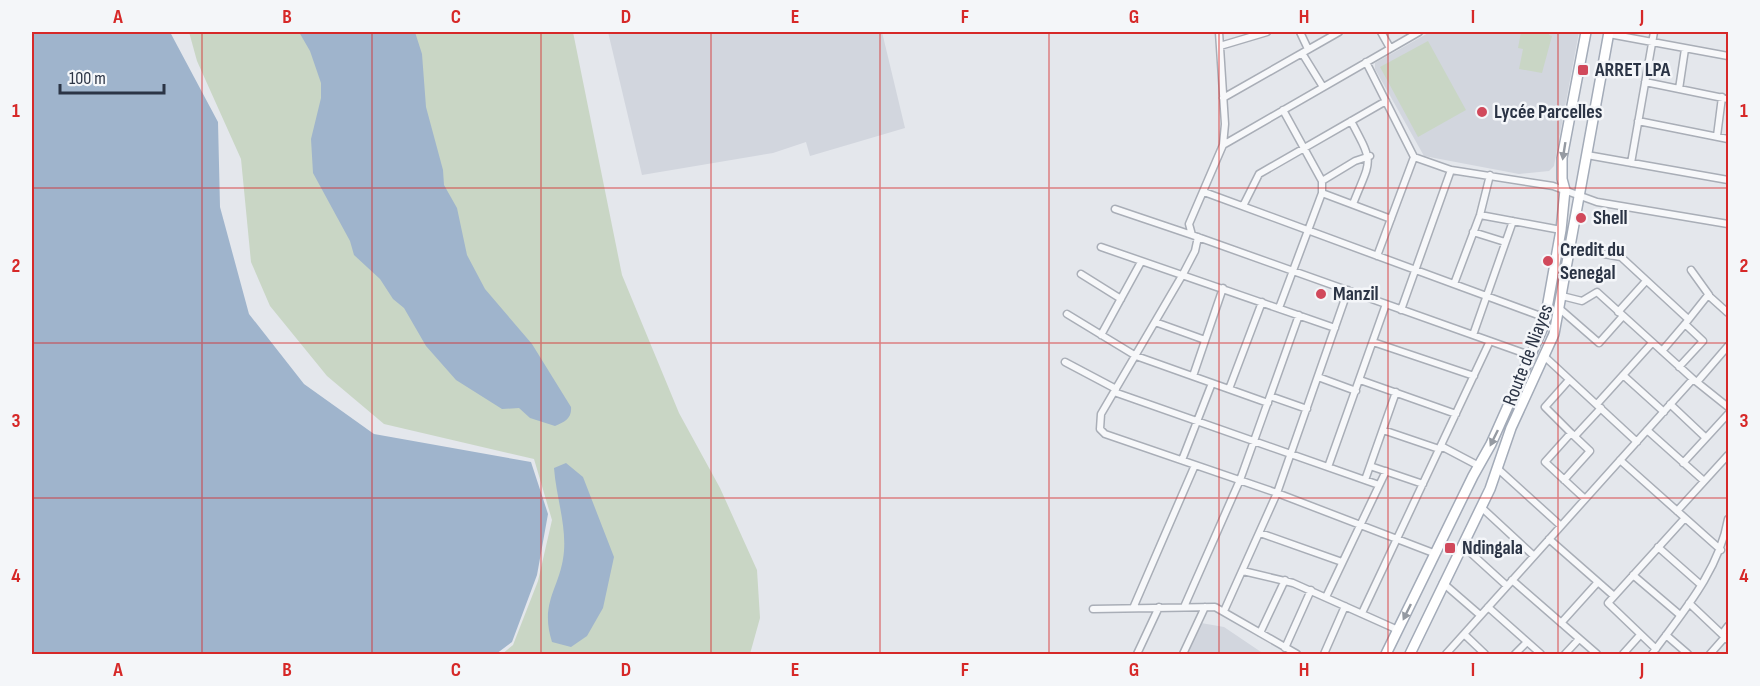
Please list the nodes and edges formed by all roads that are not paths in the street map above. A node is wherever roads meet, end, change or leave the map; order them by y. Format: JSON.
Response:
{"nodes":[{"id":1,"x":1219,"y":32,"type":"edge"},
{"id":2,"x":1267,"y":32,"type":"edge"},
{"id":3,"x":1300,"y":32,"type":"edge"},
{"id":4,"x":1381,"y":32,"type":"edge"},
{"id":5,"x":1419,"y":32,"type":"edge"},
{"id":6,"x":1586,"y":32,"type":"edge"},
{"id":7,"x":1654,"y":32,"type":"edge"},
{"id":8,"x":1334,"y":33,"type":"edge"},
{"id":9,"x":1609,"y":33,"type":"edge"},
{"id":10,"x":1652,"y":42,"type":"junction"},
{"id":11,"x":1220,"y":46,"type":"junction"},
{"id":12,"x":1390,"y":48,"type":"junction"},
{"id":13,"x":1685,"y":49,"type":"junction"},
{"id":14,"x":1305,"y":51,"type":"junction"},
{"id":15,"x":1728,"y":56,"type":"edge"},
{"id":16,"x":1366,"y":62,"type":"junction"},
{"id":17,"x":1645,"y":82,"type":"junction"},
{"id":18,"x":1323,"y":87,"type":"junction"},
{"id":19,"x":1678,"y":88,"type":"junction"},
{"id":20,"x":1223,"y":98,"type":"junction"},
{"id":21,"x":1725,"y":98,"type":"edge"},
{"id":22,"x":1386,"y":100,"type":"junction"},
{"id":23,"x":1283,"y":110,"type":"junction"},
{"id":24,"x":1351,"y":121,"type":"junction"},
{"id":25,"x":1638,"y":121,"type":"junction"},
{"id":26,"x":1717,"y":136,"type":"junction"},
{"id":27,"x":1728,"y":139,"type":"edge"},
{"id":28,"x":1223,"y":145,"type":"junction"},
{"id":29,"x":1304,"y":147,"type":"junction"},
{"id":30,"x":1587,"y":155,"type":"junction"},
{"id":31,"x":1370,"y":156,"type":"junction"},
{"id":32,"x":1414,"y":157,"type":"junction"},
{"id":33,"x":1631,"y":163,"type":"junction"},
{"id":34,"x":1451,"y":170,"type":"junction"},
{"id":35,"x":1490,"y":176,"type":"junction"},
{"id":36,"x":1728,"y":180,"type":"edge"},
{"id":37,"x":1322,"y":181,"type":"junction"},
{"id":38,"x":1565,"y":190,"type":"junction"},
{"id":39,"x":1204,"y":192,"type":"junction"},
{"id":40,"x":1322,"y":193,"type":"junction"},
{"id":41,"x":1580,"y":196,"type":"junction"},
{"id":42,"x":1353,"y":204,"type":"junction"},
{"id":43,"x":1243,"y":206,"type":"junction"},
{"id":44,"x":1115,"y":209,"type":"dead end"},
{"id":45,"x":1480,"y":215,"type":"junction"},
{"id":46,"x":1391,"y":219,"type":"junction"},
{"id":47,"x":1513,"y":221,"type":"junction"},
{"id":48,"x":1728,"y":224,"type":"edge"},
{"id":49,"x":1308,"y":230,"type":"junction"},
{"id":50,"x":1561,"y":230,"type":"junction"},
{"id":51,"x":1473,"y":232,"type":"junction"},
{"id":52,"x":1195,"y":236,"type":"junction"},
{"id":53,"x":1505,"y":242,"type":"junction"},
{"id":54,"x":1101,"y":247,"type":"dead end"},
{"id":55,"x":1570,"y":248,"type":"junction"},
{"id":56,"x":1377,"y":256,"type":"junction"},
{"id":57,"x":1141,"y":262,"type":"junction"},
{"id":58,"x":1416,"y":270,"type":"junction"},
{"id":59,"x":1691,"y":270,"type":"dead end"},
{"id":60,"x":1293,"y":271,"type":"junction"},
{"id":61,"x":1081,"y":274,"type":"dead end"},
{"id":62,"x":1183,"y":274,"type":"junction"},
{"id":63,"x":1646,"y":281,"type":"junction"},
{"id":64,"x":1454,"y":284,"type":"junction"},
{"id":65,"x":1223,"y":288,"type":"junction"},
{"id":66,"x":1348,"y":291,"type":"junction"},
{"id":67,"x":1709,"y":295,"type":"junction"},
{"id":68,"x":1487,"y":296,"type":"junction"},
{"id":69,"x":1562,"y":296,"type":"junction"},
{"id":70,"x":1120,"y":299,"type":"junction"},
{"id":71,"x":1262,"y":302,"type":"junction"},
{"id":72,"x":1386,"y":304,"type":"junction"},
{"id":73,"x":1279,"y":308,"type":"junction"},
{"id":74,"x":1560,"y":309,"type":"junction"},
{"id":75,"x":1401,"y":310,"type":"junction"},
{"id":76,"x":1728,"y":313,"type":"edge"},
{"id":77,"x":1067,"y":314,"type":"dead end"},
{"id":78,"x":1621,"y":314,"type":"junction"},
{"id":79,"x":1299,"y":315,"type":"junction"},
{"id":80,"x":1546,"y":318,"type":"junction"},
{"id":81,"x":1686,"y":321,"type":"junction"},
{"id":82,"x":1155,"y":322,"type":"junction"},
{"id":83,"x":1335,"y":328,"type":"junction"},
{"id":84,"x":1101,"y":335,"type":"junction"},
{"id":85,"x":1473,"y":335,"type":"junction"},
{"id":86,"x":1205,"y":340,"type":"junction"},
{"id":87,"x":1490,"y":341,"type":"junction"},
{"id":88,"x":1373,"y":342,"type":"junction"},
{"id":89,"x":1652,"y":343,"type":"junction"},
{"id":90,"x":1728,"y":346,"type":"edge"},
{"id":91,"x":1662,"y":351,"type":"junction"},
{"id":92,"x":1726,"y":355,"type":"edge"},
{"id":93,"x":1136,"y":356,"type":"junction"},
{"id":94,"x":1532,"y":356,"type":"junction"},
{"id":95,"x":1544,"y":356,"type":"junction"},
{"id":96,"x":1065,"y":362,"type":"dead end"},
{"id":97,"x":1679,"y":367,"type":"junction"},
{"id":98,"x":1623,"y":375,"type":"junction"},
{"id":99,"x":1193,"y":376,"type":"junction"},
{"id":100,"x":1474,"y":376,"type":"junction"},
{"id":101,"x":1318,"y":377,"type":"junction"},
{"id":102,"x":1360,"y":380,"type":"junction"},
{"id":103,"x":1569,"y":380,"type":"junction"},
{"id":104,"x":1695,"y":381,"type":"junction"},
{"id":105,"x":1212,"y":383,"type":"junction"},
{"id":106,"x":1230,"y":389,"type":"junction"},
{"id":107,"x":1115,"y":390,"type":"junction"},
{"id":108,"x":1356,"y":391,"type":"junction"},
{"id":109,"x":1396,"y":392,"type":"junction"},
{"id":110,"x":1269,"y":400,"type":"junction"},
{"id":111,"x":1670,"y":404,"type":"junction"},
{"id":112,"x":1599,"y":406,"type":"junction"},
{"id":113,"x":1728,"y":407,"type":"edge"},
{"id":114,"x":1307,"y":409,"type":"junction"},
{"id":115,"x":1664,"y":412,"type":"junction"},
{"id":116,"x":1456,"y":414,"type":"junction"},
{"id":117,"x":1728,"y":414,"type":"edge"},
{"id":118,"x":1197,"y":421,"type":"junction"},
{"id":119,"x":1383,"y":430,"type":"junction"},
{"id":120,"x":1647,"y":430,"type":"junction"},
{"id":121,"x":1573,"y":435,"type":"junction"},
{"id":122,"x":1706,"y":438,"type":"junction"},
{"id":123,"x":1254,"y":441,"type":"junction"},
{"id":124,"x":1637,"y":441,"type":"junction"},
{"id":125,"x":1440,"y":448,"type":"junction"},
{"id":126,"x":1291,"y":454,"type":"junction"},
{"id":127,"x":1728,"y":455,"type":"edge"},
{"id":128,"x":1182,"y":460,"type":"junction"},
{"id":129,"x":1620,"y":460,"type":"junction"},
{"id":130,"x":1683,"y":463,"type":"junction"},
{"id":131,"x":1195,"y":465,"type":"junction"},
{"id":132,"x":1370,"y":466,"type":"junction"},
{"id":133,"x":1479,"y":466,"type":"junction"},
{"id":134,"x":1329,"y":467,"type":"junction"},
{"id":135,"x":1496,"y":468,"type":"junction"},
{"id":136,"x":1386,"y":471,"type":"junction"},
{"id":137,"x":1240,"y":480,"type":"junction"},
{"id":138,"x":1365,"y":480,"type":"junction"},
{"id":139,"x":1564,"y":480,"type":"junction"},
{"id":140,"x":1704,"y":481,"type":"junction"},
{"id":141,"x":1423,"y":484,"type":"junction"},
{"id":142,"x":1379,"y":485,"type":"junction"},
{"id":143,"x":1277,"y":493,"type":"junction"},
{"id":144,"x":1585,"y":499,"type":"junction"},
{"id":145,"x":1481,"y":507,"type":"junction"},
{"id":146,"x":1677,"y":511,"type":"junction"},
{"id":147,"x":1685,"y":518,"type":"junction"},
{"id":148,"x":1728,"y":519,"type":"edge"},
{"id":149,"x":1359,"y":526,"type":"junction"},
{"id":150,"x":1561,"y":526,"type":"junction"},
{"id":151,"x":1728,"y":528,"type":"edge"},
{"id":152,"x":1260,"y":533,"type":"junction"},
{"id":153,"x":1396,"y":539,"type":"junction"},
{"id":154,"x":1549,"y":539,"type":"junction"},
{"id":155,"x":1462,"y":545,"type":"junction"},
{"id":156,"x":1658,"y":547,"type":"junction"},
{"id":157,"x":1721,"y":550,"type":"junction"},
{"id":158,"x":1436,"y":554,"type":"junction"},
{"id":159,"x":1534,"y":556,"type":"junction"},
{"id":160,"x":1342,"y":562,"type":"junction"},
{"id":161,"x":1243,"y":571,"type":"junction"},
{"id":162,"x":1633,"y":575,"type":"junction"},
{"id":163,"x":1285,"y":580,"type":"junction"},
{"id":164,"x":1512,"y":580,"type":"junction"},
{"id":165,"x":1598,"y":582,"type":"junction"},
{"id":166,"x":1443,"y":583,"type":"junction"},
{"id":167,"x":1701,"y":585,"type":"junction"},
{"id":168,"x":1507,"y":586,"type":"junction"},
{"id":169,"x":1311,"y":590,"type":"junction"},
{"id":170,"x":1614,"y":596,"type":"junction"},
{"id":171,"x":1326,"y":597,"type":"junction"},
{"id":172,"x":1689,"y":603,"type":"junction"},
{"id":173,"x":1134,"y":606,"type":"junction"},
{"id":174,"x":1345,"y":606,"type":"junction"},
{"id":175,"x":1159,"y":607,"type":"junction"},
{"id":176,"x":1184,"y":607,"type":"junction"},
{"id":177,"x":1205,"y":607,"type":"junction"},
{"id":178,"x":1488,"y":607,"type":"junction"},
{"id":179,"x":1093,"y":609,"type":"dead end"},
{"id":180,"x":1224,"y":611,"type":"junction"},
{"id":181,"x":1362,"y":613,"type":"junction"},
{"id":182,"x":1480,"y":615,"type":"junction"},
{"id":183,"x":1680,"y":615,"type":"junction"},
{"id":184,"x":1561,"y":623,"type":"junction"},
{"id":185,"x":1728,"y":626,"type":"edge"},
{"id":186,"x":1398,"y":630,"type":"junction"},
{"id":187,"x":1260,"y":633,"type":"junction"},
{"id":188,"x":1464,"y":634,"type":"junction"},
{"id":189,"x":1640,"y":635,"type":"junction"},
{"id":190,"x":1666,"y":635,"type":"junction"},
{"id":191,"x":1725,"y":637,"type":"edge"},
{"id":192,"x":1579,"y":639,"type":"junction"},
{"id":193,"x":1527,"y":642,"type":"junction"},
{"id":194,"x":1285,"y":648,"type":"junction"},
{"id":195,"x":1654,"y":652,"type":"edge"},
{"id":196,"x":1137,"y":654,"type":"edge"},
{"id":197,"x":1183,"y":654,"type":"edge"},
{"id":198,"x":1297,"y":654,"type":"edge"},
{"id":199,"x":1324,"y":654,"type":"edge"},
{"id":200,"x":1386,"y":654,"type":"edge"},
{"id":201,"x":1410,"y":654,"type":"edge"},
{"id":202,"x":1446,"y":654,"type":"edge"},
{"id":203,"x":1485,"y":654,"type":"edge"},
{"id":204,"x":1515,"y":654,"type":"edge"},
{"id":205,"x":1541,"y":654,"type":"edge"},
{"id":206,"x":1564,"y":654,"type":"edge"},
{"id":207,"x":1598,"y":654,"type":"edge"},
{"id":208,"x":1623,"y":654,"type":"edge"},
{"id":209,"x":1688,"y":654,"type":"edge"},
{"id":210,"x":1710,"y":654,"type":"edge"}],
"edges":[{"from":1,"to":11,"type":"street"},
{"from":2,"to":11,"type":"street"},
{"from":3,"to":14,"type":"street"},
{"from":4,"to":12,"type":"street"},
{"from":5,"to":12,"type":"street"},
{"from":6,"to":38,"type":"main road","name":"Route de Niayes","one_way":true},
{"from":7,"to":10,"type":"street"},
{"from":8,"to":14,"type":"street"},
{"from":9,"to":10,"type":"street"},
{"from":9,"to":30,"type":"main road","name":"Route de Niayes"},
{"from":10,"to":13,"type":"street"},
{"from":10,"to":17,"type":"street"},
{"from":11,"to":20,"type":"street"},
{"from":12,"to":16,"type":"street"},
{"from":13,"to":15,"type":"street"},
{"from":13,"to":19,"type":"street"},
{"from":14,"to":18,"type":"street"},
{"from":14,"to":20,"type":"street"},
{"from":16,"to":18,"type":"street"},
{"from":16,"to":22,"type":"street"},
{"from":17,"to":19,"type":"street"},
{"from":17,"to":25,"type":"street"},
{"from":18,"to":23,"type":"street"},
{"from":19,"to":21,"type":"street"},
{"from":20,"to":28,"type":"street"},
{"from":21,"to":26,"type":"street"},
{"from":22,"to":24,"type":"street"},
{"from":22,"to":32,"type":"street"},
{"from":23,"to":28,"type":"street"},
{"from":23,"to":29,"type":"street"},
{"from":24,"to":29,"type":"street"},
{"from":24,"to":31,"type":"street"},
{"from":25,"to":26,"type":"street"},
{"from":25,"to":33,"type":"street"},
{"from":26,"to":27,"type":"street"},
{"from":28,"to":39,"type":"street"},
{"from":29,"to":37,"type":"street"},
{"from":29,"to":43,"type":"street"},
{"from":30,"to":33,"type":"street"},
{"from":30,"to":41,"type":"main road","name":"Route de Niayes"},
{"from":31,"to":37,"type":"street"},
{"from":31,"to":42,"type":"street"},
{"from":32,"to":34,"type":"street"},
{"from":32,"to":46,"type":"street"},
{"from":33,"to":36,"type":"street"},
{"from":34,"to":35,"type":"street"},
{"from":34,"to":58,"type":"street"},
{"from":35,"to":38,"type":"street"},
{"from":35,"to":45,"type":"street"},
{"from":37,"to":40,"type":"street"},
{"from":38,"to":41,"type":"street"},
{"from":38,"to":50,"type":"main road","name":"Route de Niayes"},
{"from":39,"to":43,"type":"street"},
{"from":39,"to":52,"type":"street"},
{"from":40,"to":42,"type":"street"},
{"from":40,"to":49,"type":"street"},
{"from":41,"to":48,"type":"street"},
{"from":41,"to":55,"type":"main road","name":"Route de Niayes"},
{"from":42,"to":46,"type":"street"},
{"from":43,"to":49,"type":"street"},
{"from":44,"to":52,"type":"street"},
{"from":45,"to":47,"type":"street"},
{"from":45,"to":51,"type":"street"},
{"from":46,"to":56,"type":"street"},
{"from":47,"to":50,"type":"street"},
{"from":47,"to":53,"type":"street"},
{"from":49,"to":56,"type":"street"},
{"from":49,"to":60,"type":"street"},
{"from":50,"to":80,"type":"main road","name":"Route de Niayes"},
{"from":51,"to":53,"type":"street"},
{"from":51,"to":64,"type":"street"},
{"from":52,"to":60,"type":"street"},
{"from":52,"to":62,"type":"street"},
{"from":53,"to":68,"type":"street"},
{"from":54,"to":57,"type":"street"},
{"from":55,"to":63,"type":"street"},
{"from":55,"to":69,"type":"main road","name":"Route de Niayes"},
{"from":56,"to":58,"type":"street"},
{"from":57,"to":62,"type":"street"},
{"from":57,"to":70,"type":"street"},
{"from":58,"to":64,"type":"street"},
{"from":58,"to":75,"type":"street"},
{"from":59,"to":67,"type":"street"},
{"from":60,"to":66,"type":"street"},
{"from":60,"to":73,"type":"street"},
{"from":61,"to":70,"type":"street"},
{"from":62,"to":65,"type":"street"},
{"from":62,"to":82,"type":"street"},
{"from":63,"to":78,"type":"street"},
{"from":63,"to":81,"type":"street"},
{"from":64,"to":68,"type":"street"},
{"from":65,"to":71,"type":"street"},
{"from":65,"to":86,"type":"street"},
{"from":66,"to":72,"type":"street"},
{"from":66,"to":83,"type":"street"},
{"from":67,"to":76,"type":"street"},
{"from":67,"to":81,"type":"street"},
{"from":68,"to":80,"type":"street"},
{"from":68,"to":85,"type":"street"},
{"from":69,"to":74,"type":"main road","name":"Route de Niayes"},
{"from":69,"to":78,"type":"street"},
{"from":70,"to":84,"type":"street"},
{"from":71,"to":73,"type":"street"},
{"from":71,"to":106,"type":"street"},
{"from":72,"to":75,"type":"street"},
{"from":72,"to":88,"type":"street"},
{"from":73,"to":79,"type":"street"},
{"from":74,"to":78,"type":"street"},
{"from":74,"to":95,"type":"main road","name":"Route de Niayes"},
{"from":75,"to":85,"type":"street"},
{"from":77,"to":84,"type":"street"},
{"from":78,"to":89,"type":"street"},
{"from":79,"to":83,"type":"street"},
{"from":79,"to":110,"type":"street"},
{"from":80,"to":94,"type":"main road","name":"Route de Niayes"},
{"from":81,"to":91,"type":"street"},
{"from":81,"to":97,"type":"street"},
{"from":82,"to":86,"type":"street"},
{"from":82,"to":93,"type":"street"},
{"from":83,"to":101,"type":"street"},
{"from":84,"to":93,"type":"street"},
{"from":85,"to":87,"type":"street"},
{"from":86,"to":99,"type":"street"},
{"from":87,"to":94,"type":"street"},
{"from":87,"to":100,"type":"street"},
{"from":88,"to":100,"type":"street"},
{"from":88,"to":102,"type":"street"},
{"from":89,"to":91,"type":"street"},
{"from":89,"to":98,"type":"street"},
{"from":90,"to":92,"type":"street"},
{"from":91,"to":97,"type":"street"},
{"from":92,"to":104,"type":"street"},
{"from":93,"to":99,"type":"street"},
{"from":93,"to":107,"type":"street"},
{"from":94,"to":133,"type":"main road","name":"Route de Niayes","one_way":true},
{"from":95,"to":103,"type":"street"},
{"from":95,"to":135,"type":"main road","name":"Route de Niayes"},
{"from":96,"to":107,"type":"street"},
{"from":97,"to":104,"type":"street"},
{"from":98,"to":112,"type":"street"},
{"from":98,"to":115,"type":"street"},
{"from":99,"to":105,"type":"street"},
{"from":100,"to":116,"type":"street"},
{"from":101,"to":108,"type":"street"},
{"from":101,"to":114,"type":"street"},
{"from":102,"to":108,"type":"street"},
{"from":102,"to":109,"type":"street"},
{"from":103,"to":112,"type":"street"},
{"from":103,"to":121,"type":"street"},
{"from":104,"to":111,"type":"street"},
{"from":104,"to":113,"type":"street"},
{"from":105,"to":106,"type":"street"},
{"from":105,"to":118,"type":"street"},
{"from":106,"to":110,"type":"street"},
{"from":107,"to":118,"type":"street"},
{"from":107,"to":128,"type":"street"},
{"from":108,"to":134,"type":"street"},
{"from":109,"to":116,"type":"street"},
{"from":109,"to":119,"type":"street"},
{"from":110,"to":114,"type":"street"},
{"from":110,"to":123,"type":"street"},
{"from":111,"to":115,"type":"street"},
{"from":111,"to":122,"type":"street"},
{"from":112,"to":121,"type":"street"},
{"from":112,"to":124,"type":"street"},
{"from":114,"to":126,"type":"street"},
{"from":115,"to":120,"type":"street"},
{"from":116,"to":125,"type":"street"},
{"from":117,"to":122,"type":"street"},
{"from":118,"to":123,"type":"street"},
{"from":118,"to":128,"type":"street"},
{"from":119,"to":125,"type":"street"},
{"from":119,"to":132,"type":"street"},
{"from":120,"to":124,"type":"street"},
{"from":120,"to":130,"type":"street"},
{"from":121,"to":139,"type":"street"},
{"from":121,"to":139,"type":"street"},
{"from":122,"to":130,"type":"street"},
{"from":123,"to":126,"type":"street"},
{"from":123,"to":137,"type":"street"},
{"from":124,"to":129,"type":"street"},
{"from":125,"to":133,"type":"street"},
{"from":125,"to":141,"type":"street"},
{"from":126,"to":134,"type":"street"},
{"from":126,"to":143,"type":"street"},
{"from":127,"to":140,"type":"street"},
{"from":128,"to":131,"type":"street"},
{"from":129,"to":144,"type":"street"},
{"from":129,"to":146,"type":"street"},
{"from":130,"to":140,"type":"street"},
{"from":131,"to":137,"type":"street"},
{"from":131,"to":173,"type":"street"},
{"from":132,"to":136,"type":"street"},
{"from":132,"to":138,"type":"street"},
{"from":133,"to":158,"type":"main road","name":"Route de Niayes"},
{"from":134,"to":138,"type":"street"},
{"from":135,"to":145,"type":"main road","name":"Route de Niayes"},
{"from":135,"to":150,"type":"street"},
{"from":136,"to":141,"type":"street"},
{"from":136,"to":142,"type":"street"},
{"from":137,"to":143,"type":"street"},
{"from":137,"to":176,"type":"street"},
{"from":138,"to":142,"type":"street"},
{"from":139,"to":144,"type":"street"},
{"from":140,"to":146,"type":"street"},
{"from":141,"to":153,"type":"street"},
{"from":142,"to":149,"type":"street"},
{"from":143,"to":149,"type":"street"},
{"from":143,"to":152,"type":"street"},
{"from":144,"to":150,"type":"street"},
{"from":145,"to":155,"type":"main road","name":"Route de Niayes"},
{"from":145,"to":159,"type":"street"},
{"from":146,"to":147,"type":"street"},
{"from":147,"to":156,"type":"street"},
{"from":147,"to":157,"type":"street"},
{"from":148,"to":151,"type":"street"},
{"from":149,"to":153,"type":"street"},
{"from":149,"to":160,"type":"street"},
{"from":150,"to":154,"type":"street"},
{"from":151,"to":157,"type":"street"},
{"from":152,"to":160,"type":"street"},
{"from":152,"to":161,"type":"street"},
{"from":153,"to":158,"type":"street"},
{"from":153,"to":181,"type":"street"},
{"from":154,"to":159,"type":"street"},
{"from":154,"to":165,"type":"street"},
{"from":155,"to":166,"type":"main road","name":"Route de Niayes"},
{"from":155,"to":168,"type":"street"},
{"from":156,"to":162,"type":"street"},
{"from":156,"to":167,"type":"street"},
{"from":157,"to":167,"type":"street"},
{"from":158,"to":186,"type":"main road","name":"Route de Niayes","one_way":true},
{"from":159,"to":164,"type":"street"},
{"from":160,"to":171,"type":"street"},
{"from":161,"to":163,"type":"street"},
{"from":161,"to":180,"type":"street"},
{"from":162,"to":170,"type":"street"},
{"from":162,"to":183,"type":"street"},
{"from":163,"to":169,"type":"street"},
{"from":163,"to":187,"type":"street"},
{"from":164,"to":168,"type":"street"},
{"from":164,"to":184,"type":"street"},
{"from":165,"to":170,"type":"street"},
{"from":165,"to":184,"type":"street"},
{"from":166,"to":182,"type":"street"},
{"from":166,"to":201,"type":"main road","name":"Route de Niayes"},
{"from":167,"to":172,"type":"street"},
{"from":168,"to":178,"type":"street"},
{"from":169,"to":171,"type":"street"},
{"from":169,"to":194,"type":"street"},
{"from":170,"to":189,"type":"street"},
{"from":171,"to":174,"type":"street"},
{"from":172,"to":183,"type":"street"},
{"from":172,"to":191,"type":"street"},
{"from":173,"to":175,"type":"street"},
{"from":173,"to":179,"type":"street"},
{"from":174,"to":181,"type":"street"},
{"from":174,"to":199,"type":"street"},
{"from":175,"to":176,"type":"street"},
{"from":175,"to":196,"type":"street"},
{"from":176,"to":177,"type":"street"},
{"from":177,"to":180,"type":"street"},
{"from":177,"to":197,"type":"street"},
{"from":178,"to":182,"type":"street"},
{"from":178,"to":193,"type":"street"},
{"from":180,"to":187,"type":"street"},
{"from":181,"to":186,"type":"street"},
{"from":182,"to":188,"type":"street"},
{"from":183,"to":190,"type":"street"},
{"from":184,"to":192,"type":"street"},
{"from":185,"to":191,"type":"street"},
{"from":186,"to":200,"type":"main road","name":"Route de Niayes"},
{"from":187,"to":194,"type":"street"},
{"from":188,"to":202,"type":"street"},
{"from":188,"to":203,"type":"street"},
{"from":189,"to":195,"type":"street"},
{"from":189,"to":208,"type":"street"},
{"from":190,"to":195,"type":"street"},
{"from":190,"to":209,"type":"street"},
{"from":191,"to":210,"type":"street"},
{"from":192,"to":206,"type":"street"},
{"from":192,"to":207,"type":"street"},
{"from":193,"to":204,"type":"street"},
{"from":193,"to":205,"type":"street"},
{"from":194,"to":198,"type":"street"}]}
